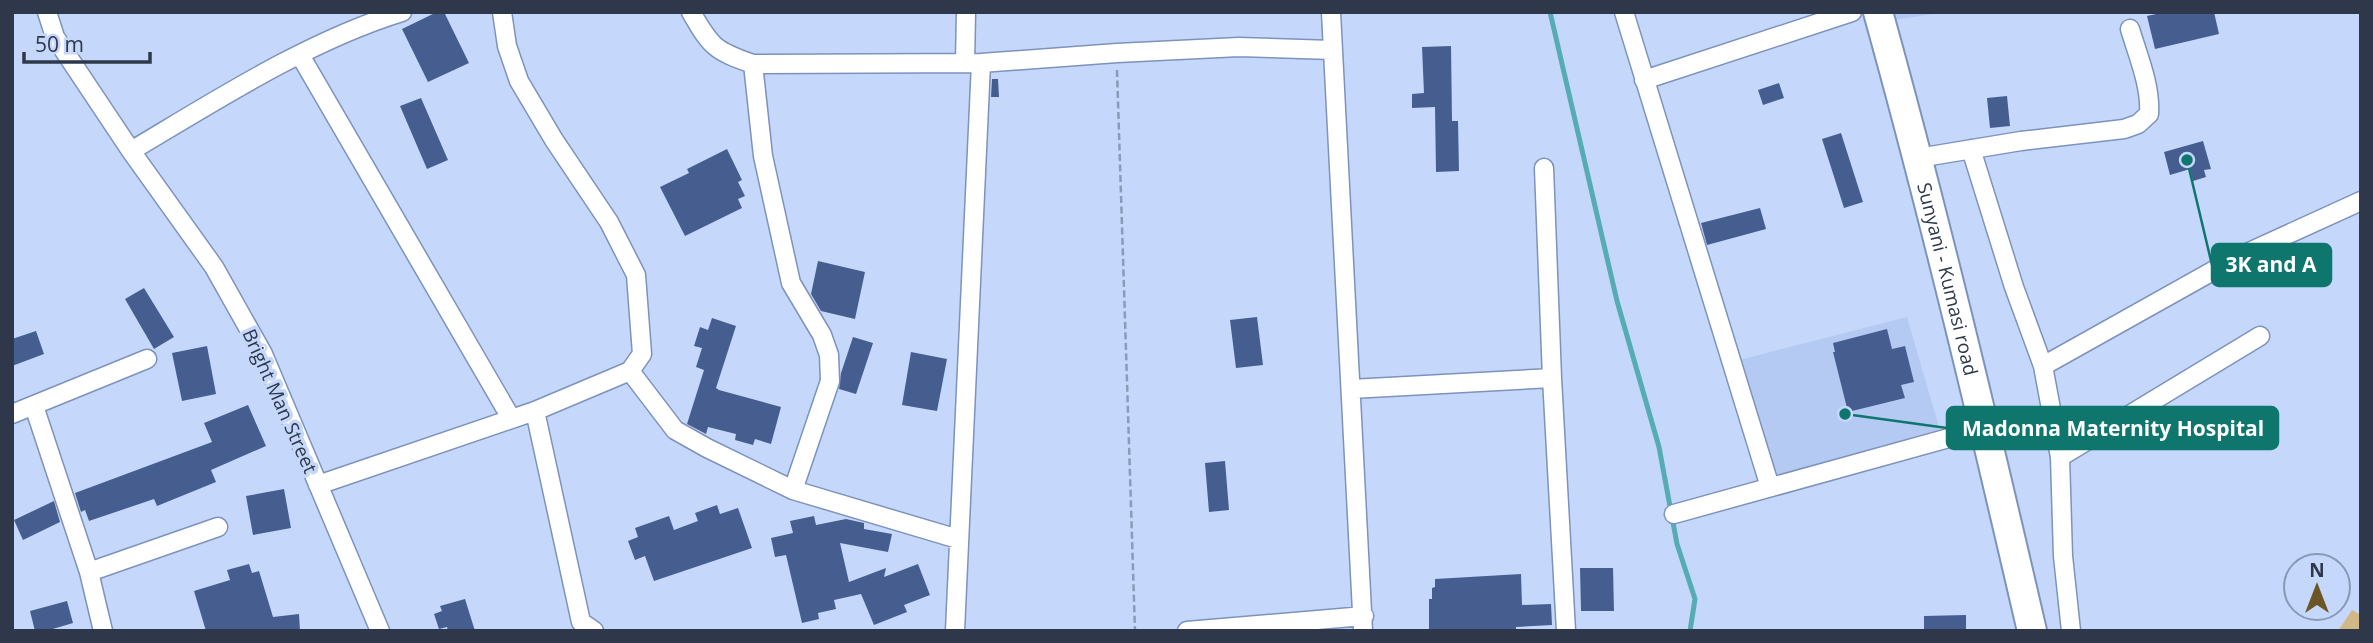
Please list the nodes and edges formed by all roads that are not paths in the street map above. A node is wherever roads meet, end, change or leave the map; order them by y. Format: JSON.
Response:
{"nodes":[{"id":1,"x":47,"y":12,"type":"edge"},
{"id":2,"x":402,"y":12,"type":"edge"},
{"id":3,"x":502,"y":12,"type":"edge"},
{"id":4,"x":691,"y":12,"type":"edge"},
{"id":5,"x":965,"y":12,"type":"edge"},
{"id":6,"x":1331,"y":12,"type":"edge"},
{"id":7,"x":1624,"y":12,"type":"edge"},
{"id":8,"x":1852,"y":12,"type":"edge"},
{"id":9,"x":1878,"y":12,"type":"edge"},
{"id":10,"x":2130,"y":29,"type":"dead end"},
{"id":11,"x":1332,"y":50,"type":"junction"},
{"id":12,"x":300,"y":55,"type":"junction"},
{"id":13,"x":973,"y":63,"type":"junction"},
{"id":14,"x":753,"y":64,"type":"junction"},
{"id":15,"x":1644,"y":80,"type":"junction"},
{"id":16,"x":1970,"y":149,"type":"junction"},
{"id":17,"x":131,"y":150,"type":"junction"},
{"id":18,"x":1918,"y":158,"type":"junction"},
{"id":19,"x":1545,"y":168,"type":"dead end"},
{"id":20,"x":2361,"y":201,"type":"edge"},
{"id":21,"x":2260,"y":336,"type":"dead end"},
{"id":22,"x":147,"y":359,"type":"dead end"},
{"id":23,"x":2043,"y":366,"type":"junction"},
{"id":24,"x":630,"y":371,"type":"junction"},
{"id":25,"x":1552,"y":378,"type":"junction"},
{"id":26,"x":1351,"y":389,"type":"junction"},
{"id":27,"x":34,"y":406,"type":"junction"},
{"id":28,"x":535,"y":411,"type":"junction"},
{"id":29,"x":12,"y":414,"type":"edge"},
{"id":30,"x":511,"y":418,"type":"junction"},
{"id":31,"x":1985,"y":428,"type":"junction"},
{"id":32,"x":2060,"y":457,"type":"junction"},
{"id":33,"x":318,"y":485,"type":"junction"},
{"id":34,"x":1770,"y":487,"type":"junction"},
{"id":35,"x":793,"y":490,"type":"junction"},
{"id":36,"x":1674,"y":514,"type":"dead end"},
{"id":37,"x":218,"y":527,"type":"dead end"},
{"id":38,"x":958,"y":539,"type":"junction"},
{"id":39,"x":89,"y":572,"type":"junction"},
{"id":40,"x":1363,"y":624,"type":"edge"},
{"id":41,"x":582,"y":628,"type":"edge"},
{"id":42,"x":103,"y":631,"type":"edge"},
{"id":43,"x":380,"y":631,"type":"edge"},
{"id":44,"x":955,"y":631,"type":"edge"},
{"id":45,"x":1187,"y":631,"type":"edge"},
{"id":46,"x":1566,"y":631,"type":"edge"},
{"id":47,"x":2032,"y":631,"type":"edge"},
{"id":48,"x":2071,"y":631,"type":"edge"}],
"edges":[{"from":1,"to":17,"type":"street","name":"Bright Man Street"},
{"from":2,"to":12,"type":"street"},
{"from":3,"to":24,"type":"street"},
{"from":4,"to":14,"type":"street"},
{"from":5,"to":13,"type":"street"},
{"from":6,"to":11,"type":"street"},
{"from":7,"to":15,"type":"street"},
{"from":8,"to":15,"type":"street"},
{"from":9,"to":18,"type":"main road","name":"Sunyani - Kumasi road"},
{"from":10,"to":16,"type":"street"},
{"from":11,"to":13,"type":"street"},
{"from":11,"to":26,"type":"street"},
{"from":12,"to":17,"type":"street"},
{"from":12,"to":30,"type":"street"},
{"from":13,"to":14,"type":"street"},
{"from":13,"to":38,"type":"street"},
{"from":14,"to":35,"type":"street"},
{"from":15,"to":34,"type":"street"},
{"from":16,"to":18,"type":"street"},
{"from":16,"to":23,"type":"street"},
{"from":17,"to":33,"type":"street","name":"Bright Man Street"},
{"from":18,"to":31,"type":"main road","name":"Sunyani - Kumasi road"},
{"from":19,"to":25,"type":"street"},
{"from":20,"to":23,"type":"street"},
{"from":21,"to":32,"type":"street"},
{"from":22,"to":27,"type":"street"},
{"from":23,"to":32,"type":"street"},
{"from":24,"to":28,"type":"street"},
{"from":24,"to":35,"type":"street"},
{"from":25,"to":26,"type":"street"},
{"from":25,"to":46,"type":"street"},
{"from":26,"to":40,"type":"street"},
{"from":27,"to":29,"type":"street"},
{"from":27,"to":39,"type":"street"},
{"from":28,"to":30,"type":"street"},
{"from":28,"to":41,"type":"street"},
{"from":30,"to":33,"type":"street"},
{"from":31,"to":34,"type":"street"},
{"from":31,"to":47,"type":"main road","name":"Sunyani - Kumasi road"},
{"from":32,"to":48,"type":"street"},
{"from":33,"to":43,"type":"street","name":"Bright Man Street"},
{"from":34,"to":36,"type":"street"},
{"from":35,"to":38,"type":"street"},
{"from":37,"to":39,"type":"street"},
{"from":38,"to":44,"type":"street"},
{"from":39,"to":42,"type":"street"},
{"from":40,"to":45,"type":"street"}]}
